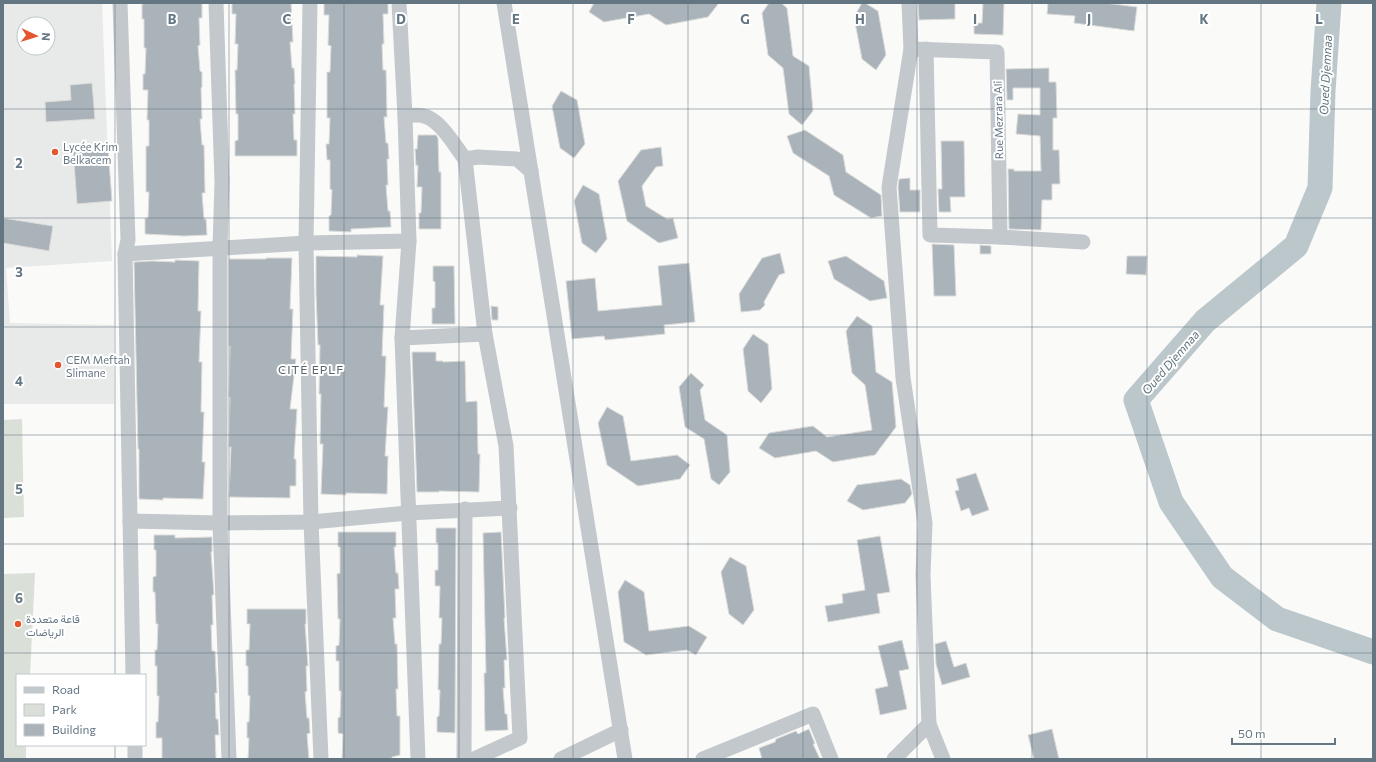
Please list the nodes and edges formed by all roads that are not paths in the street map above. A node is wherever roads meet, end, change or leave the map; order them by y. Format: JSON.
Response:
{"nodes":[{"id":1,"x":120,"y":3,"type":"edge"},
{"id":2,"x":216,"y":3,"type":"edge"},
{"id":3,"x":310,"y":3,"type":"edge"},
{"id":4,"x":399,"y":3,"type":"edge"},
{"id":5,"x":504,"y":3,"type":"edge"},
{"id":6,"x":909,"y":3,"type":"edge"},
{"id":7,"x":911,"y":49,"type":"junction"},
{"id":8,"x":926,"y":49,"type":"junction"},
{"id":9,"x":405,"y":116,"type":"junction"},
{"id":10,"x":465,"y":159,"type":"junction"},
{"id":11,"x":531,"y":171,"type":"junction"},
{"id":12,"x":1000,"y":237,"type":"junction"},
{"id":13,"x":409,"y":241,"type":"junction"},
{"id":14,"x":1083,"y":242,"type":"dead end"},
{"id":15,"x":306,"y":243,"type":"junction"},
{"id":16,"x":220,"y":248,"type":"junction"},
{"id":17,"x":125,"y":254,"type":"junction"},
{"id":18,"x":484,"y":334,"type":"junction"},
{"id":19,"x":402,"y":338,"type":"junction"},
{"id":20,"x":510,"y":508,"type":"junction"},
{"id":21,"x":465,"y":509,"type":"junction"},
{"id":22,"x":408,"y":513,"type":"junction"},
{"id":23,"x":130,"y":521,"type":"junction"},
{"id":24,"x":311,"y":522,"type":"junction"},
{"id":25,"x":220,"y":523,"type":"junction"},
{"id":26,"x":133,"y":674,"type":"edge"},
{"id":27,"x":929,"y":724,"type":"junction"},
{"id":28,"x":621,"y":730,"type":"junction"},
{"id":29,"x":135,"y":746,"type":"edge"},
{"id":30,"x":737,"y":752,"type":"edge"},
{"id":31,"x":135,"y":759,"type":"edge"},
{"id":32,"x":229,"y":759,"type":"edge"},
{"id":33,"x":321,"y":759,"type":"edge"},
{"id":34,"x":418,"y":759,"type":"edge"},
{"id":35,"x":464,"y":759,"type":"edge"},
{"id":36,"x":474,"y":759,"type":"edge"},
{"id":37,"x":561,"y":759,"type":"edge"},
{"id":38,"x":625,"y":759,"type":"edge"},
{"id":39,"x":703,"y":759,"type":"edge"},
{"id":40,"x":831,"y":759,"type":"edge"},
{"id":41,"x":894,"y":759,"type":"edge"},
{"id":42,"x":943,"y":759,"type":"edge"}],
"edges":[{"from":1,"to":17,"type":"street"},
{"from":2,"to":16,"type":"street"},
{"from":3,"to":15,"type":"street"},
{"from":4,"to":9,"type":"street"},
{"from":5,"to":11,"type":"street"},
{"from":6,"to":7,"type":"street"},
{"from":7,"to":8,"type":"street","name":"Rue Mezrara Ali"},
{"from":7,"to":27,"type":"street"},
{"from":8,"to":12,"type":"street"},
{"from":8,"to":12,"type":"street","name":"Rue Mezrara Ali"},
{"from":9,"to":10,"type":"street"},
{"from":9,"to":13,"type":"street"},
{"from":10,"to":11,"type":"street"},
{"from":10,"to":18,"type":"street"},
{"from":11,"to":28,"type":"street"},
{"from":12,"to":14,"type":"street"},
{"from":13,"to":15,"type":"street"},
{"from":13,"to":19,"type":"street"},
{"from":15,"to":16,"type":"street"},
{"from":15,"to":24,"type":"street"},
{"from":16,"to":17,"type":"street"},
{"from":16,"to":25,"type":"street"},
{"from":17,"to":23,"type":"street"},
{"from":18,"to":19,"type":"street"},
{"from":18,"to":20,"type":"street"},
{"from":19,"to":22,"type":"street"},
{"from":20,"to":21,"type":"street"},
{"from":20,"to":36,"type":"street"},
{"from":21,"to":22,"type":"street"},
{"from":21,"to":35,"type":"street"},
{"from":22,"to":24,"type":"street"},
{"from":22,"to":34,"type":"street"},
{"from":23,"to":25,"type":"street"},
{"from":23,"to":26,"type":"street"},
{"from":24,"to":25,"type":"street"},
{"from":24,"to":33,"type":"street"},
{"from":25,"to":32,"type":"street"},
{"from":27,"to":41,"type":"street"},
{"from":27,"to":42,"type":"street"},
{"from":28,"to":37,"type":"street"},
{"from":28,"to":38,"type":"street"},
{"from":29,"to":31,"type":"street"},
{"from":30,"to":39,"type":"street"},
{"from":30,"to":40,"type":"street"}]}
